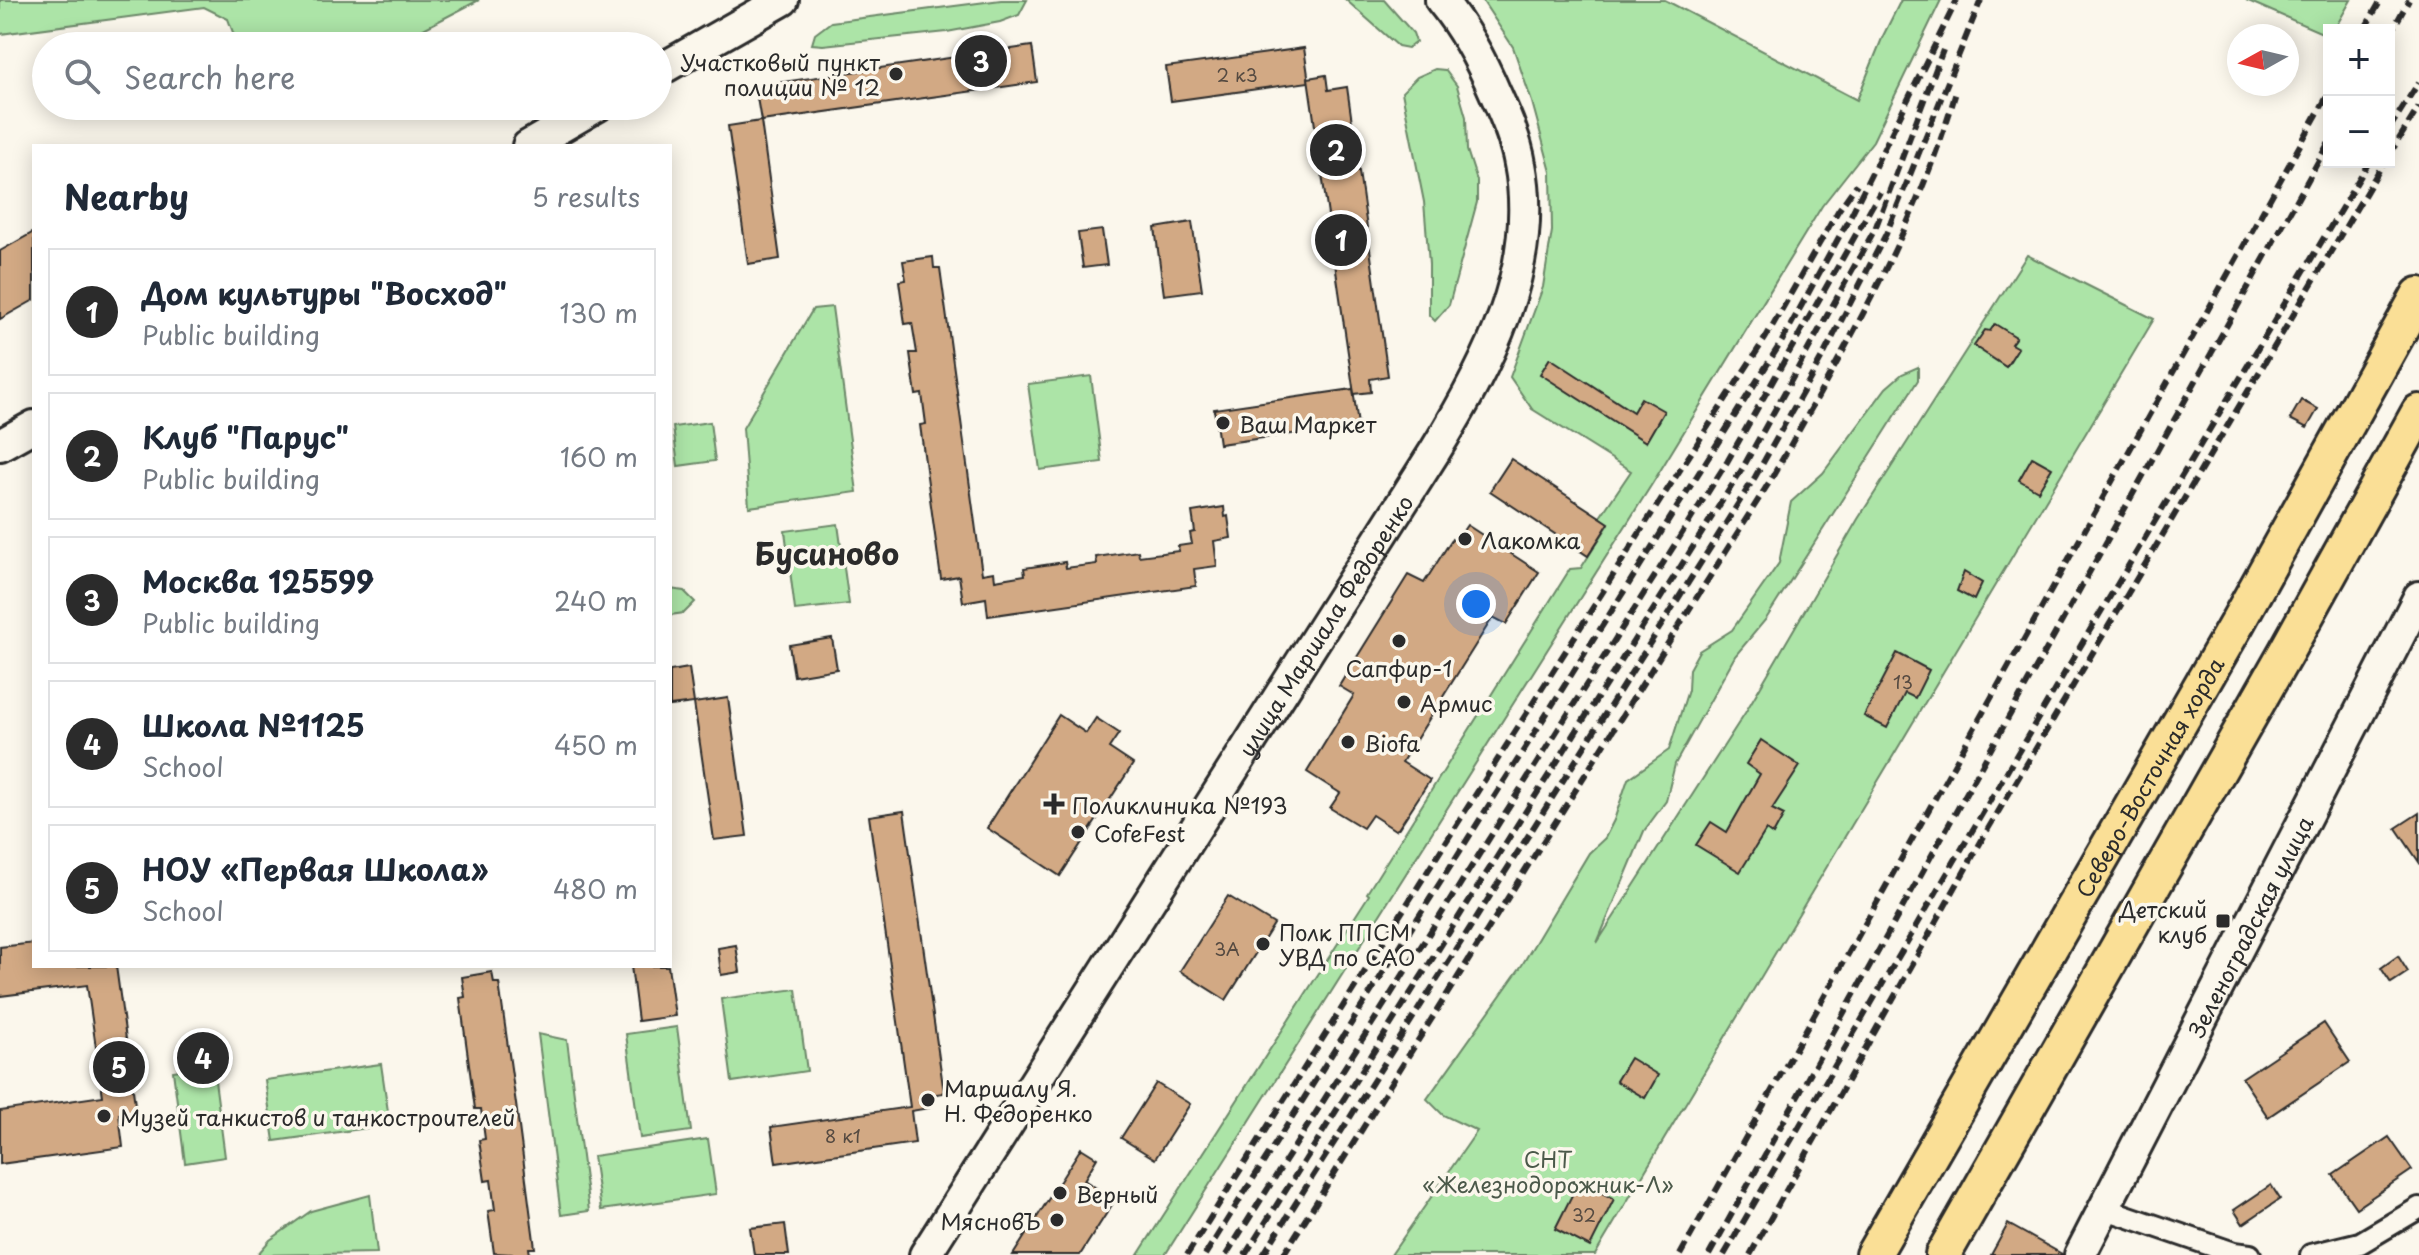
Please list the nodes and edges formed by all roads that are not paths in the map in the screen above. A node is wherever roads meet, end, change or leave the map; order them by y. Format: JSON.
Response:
{"nodes":[{"id":1,"x":739,"y":0,"type":"edge"},
{"id":2,"x":783,"y":0,"type":"edge"},
{"id":3,"x":1441,"y":0,"type":"edge"},
{"id":4,"x":728,"y":32,"type":"junction"},
{"id":5,"x":672,"y":63,"type":"edge"},
{"id":6,"x":573,"y":120,"type":"edge"},
{"id":7,"x":531,"y":144,"type":"edge"},
{"id":8,"x":2419,"y":295,"type":"edge"},
{"id":9,"x":2419,"y":412,"type":"edge"},
{"id":10,"x":32,"y":427,"type":"edge"},
{"id":11,"x":0,"y":445,"type":"edge"},
{"id":12,"x":2419,"y":597,"type":"edge"},
{"id":13,"x":2419,"y":1208,"type":"edge"},
{"id":14,"x":2106,"y":1209,"type":"junction"},
{"id":15,"x":925,"y":1255,"type":"edge"},
{"id":16,"x":1873,"y":1255,"type":"edge"},
{"id":17,"x":1943,"y":1255,"type":"edge"},
{"id":18,"x":2080,"y":1255,"type":"edge"},
{"id":19,"x":2250,"y":1255,"type":"edge"},
{"id":20,"x":2311,"y":1255,"type":"edge"}],
"edges":[{"from":1,"to":4,"type":"street"},
{"from":2,"to":4,"type":"street"},
{"from":3,"to":15,"type":"street","name":"улица Маршала Федоренко"},
{"from":4,"to":5,"type":"street"},
{"from":6,"to":7,"type":"street"},
{"from":8,"to":16,"type":"main road","name":"Северо-Восточная хорда"},
{"from":9,"to":17,"type":"main road"},
{"from":10,"to":11,"type":"street"},
{"from":12,"to":14,"type":"street","name":"Зеленоградская улица"},
{"from":13,"to":20,"type":"street"},
{"from":14,"to":18,"type":"street","name":"Зеленоградская улица"},
{"from":14,"to":19,"type":"street"}]}
